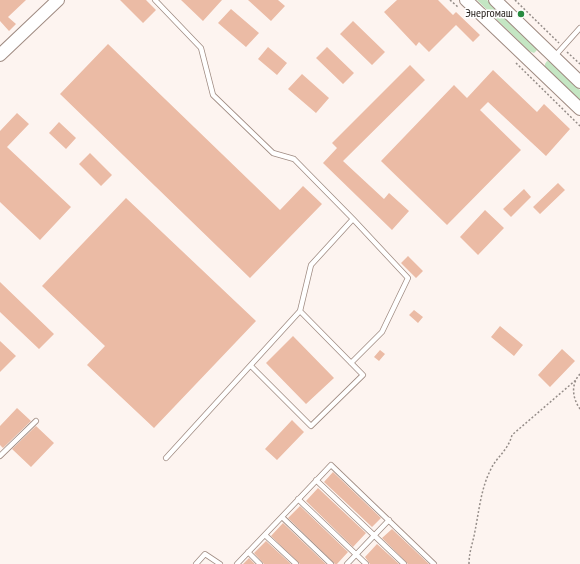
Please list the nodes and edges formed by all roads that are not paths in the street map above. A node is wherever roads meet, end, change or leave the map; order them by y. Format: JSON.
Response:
{"nodes":[{"id":1,"x":58,"y":0,"type":"edge"},
{"id":2,"x":155,"y":0,"type":"edge"},
{"id":3,"x":495,"y":0,"type":"edge"},
{"id":4,"x":464,"y":5,"type":"edge"},
{"id":5,"x":580,"y":28,"type":"edge"},
{"id":6,"x":0,"y":55,"type":"edge"},
{"id":7,"x":554,"y":57,"type":"junction"},
{"id":8,"x":580,"y":82,"type":"edge"},
{"id":9,"x":580,"y":109,"type":"edge"},
{"id":10,"x":353,"y":219,"type":"junction"},
{"id":11,"x":300,"y":311,"type":"junction"},
{"id":12,"x":351,"y":363,"type":"junction"},
{"id":13,"x":251,"y":366,"type":"junction"},
{"id":14,"x":36,"y":421,"type":"dead end"},
{"id":15,"x":0,"y":456,"type":"edge"},
{"id":16,"x":166,"y":458,"type":"dead end"},
{"id":17,"x":316,"y":480,"type":"junction"},
{"id":18,"x":298,"y":499,"type":"junction"},
{"id":19,"x":282,"y":517,"type":"junction"},
{"id":20,"x":389,"y":520,"type":"junction"},
{"id":21,"x":265,"y":535,"type":"junction"},
{"id":22,"x":374,"y":536,"type":"junction"},
{"id":23,"x":248,"y":552,"type":"junction"},
{"id":24,"x":356,"y":554,"type":"junction"},
{"id":25,"x":196,"y":564,"type":"edge"},
{"id":26,"x":220,"y":564,"type":"edge"},
{"id":27,"x":237,"y":564,"type":"edge"},
{"id":28,"x":260,"y":564,"type":"edge"},
{"id":29,"x":296,"y":564,"type":"edge"},
{"id":30,"x":331,"y":564,"type":"edge"},
{"id":31,"x":347,"y":564,"type":"edge"},
{"id":32,"x":366,"y":564,"type":"edge"},
{"id":33,"x":404,"y":564,"type":"edge"},
{"id":34,"x":434,"y":564,"type":"edge"}],
"edges":[{"from":1,"to":6,"type":"street"},
{"from":2,"to":10,"type":"lane"},
{"from":3,"to":7,"type":"street"},
{"from":4,"to":9,"type":"street"},
{"from":5,"to":7,"type":"lane"},
{"from":7,"to":8,"type":"street"},
{"from":10,"to":11,"type":"lane"},
{"from":10,"to":12,"type":"lane"},
{"from":11,"to":12,"type":"lane"},
{"from":11,"to":13,"type":"lane"},
{"from":12,"to":13,"type":"lane"},
{"from":13,"to":16,"type":"lane"},
{"from":14,"to":15,"type":"lane"},
{"from":17,"to":18,"type":"lane"},
{"from":17,"to":20,"type":"lane"},
{"from":17,"to":22,"type":"lane"},
{"from":18,"to":19,"type":"lane"},
{"from":18,"to":24,"type":"lane"},
{"from":19,"to":21,"type":"lane"},
{"from":19,"to":30,"type":"lane"},
{"from":20,"to":22,"type":"lane"},
{"from":20,"to":34,"type":"lane"},
{"from":21,"to":23,"type":"lane"},
{"from":21,"to":29,"type":"lane"},
{"from":22,"to":24,"type":"lane"},
{"from":22,"to":33,"type":"lane"},
{"from":23,"to":27,"type":"lane"},
{"from":23,"to":28,"type":"lane"},
{"from":24,"to":31,"type":"lane"},
{"from":24,"to":32,"type":"lane"},
{"from":25,"to":26,"type":"lane"}]}
